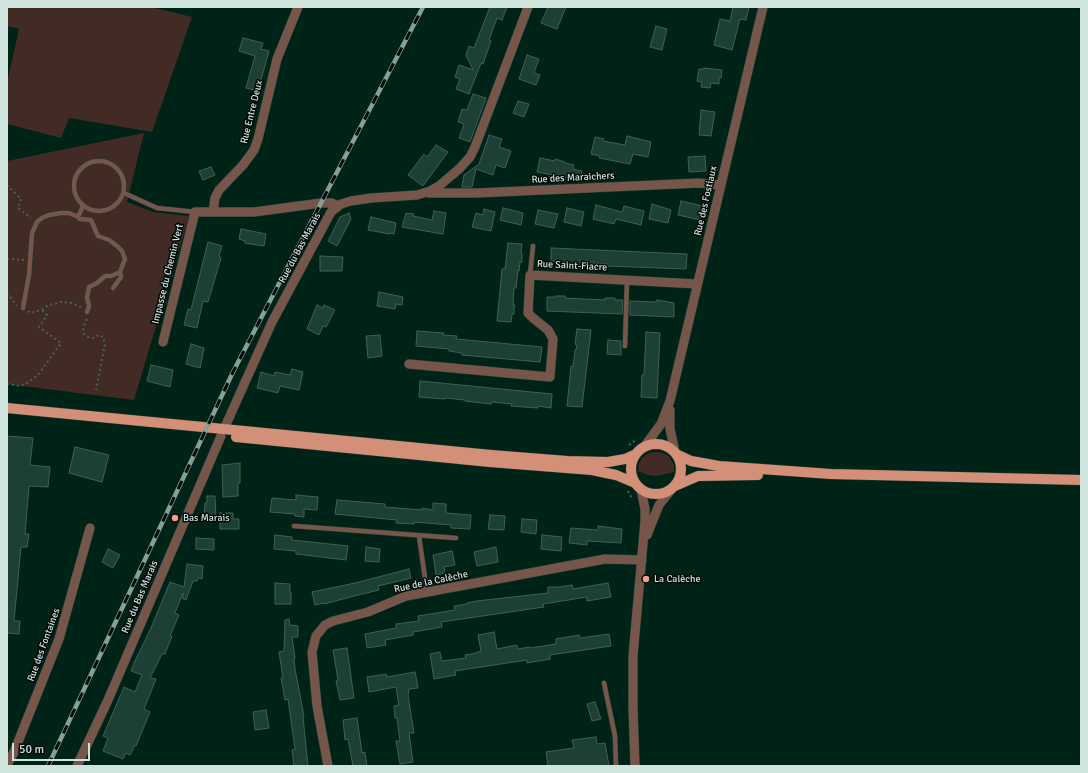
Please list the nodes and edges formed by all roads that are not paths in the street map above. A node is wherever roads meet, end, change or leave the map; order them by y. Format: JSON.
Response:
{"nodes":[{"id":1,"x":298,"y":7,"type":"edge"},
{"id":2,"x":528,"y":7,"type":"edge"},
{"id":3,"x":763,"y":7,"type":"edge"},
{"id":4,"x":721,"y":186,"type":"junction"},
{"id":5,"x":124,"y":192,"type":"junction"},
{"id":6,"x":426,"y":193,"type":"junction"},
{"id":7,"x":83,"y":206,"type":"junction"},
{"id":8,"x":338,"y":206,"type":"junction"},
{"id":9,"x":195,"y":212,"type":"junction"},
{"id":10,"x":213,"y":212,"type":"junction"},
{"id":11,"x":78,"y":217,"type":"junction"},
{"id":12,"x":533,"y":246,"type":"dead end"},
{"id":13,"x":120,"y":272,"type":"junction"},
{"id":14,"x":530,"y":275,"type":"junction"},
{"id":15,"x":627,"y":280,"type":"junction"},
{"id":16,"x":697,"y":284,"type":"junction"},
{"id":17,"x":113,"y":288,"type":"dead end"},
{"id":18,"x":23,"y":308,"type":"road end"},
{"id":19,"x":87,"y":312,"type":"road end"},
{"id":20,"x":163,"y":342,"type":"dead end"},
{"id":21,"x":625,"y":346,"type":"dead end"},
{"id":22,"x":409,"y":364,"type":"dead end"},
{"id":23,"x":670,"y":401,"type":"junction"},
{"id":24,"x":7,"y":408,"type":"edge"},
{"id":25,"x":7,"y":415,"type":"edge"},
{"id":26,"x":222,"y":432,"type":"junction"},
{"id":27,"x":640,"y":450,"type":"junction"},
{"id":28,"x":675,"y":453,"type":"junction"},
{"id":29,"x":831,"y":474,"type":"junction"},
{"id":30,"x":1081,"y":480,"type":"edge"},
{"id":31,"x":638,"y":486,"type":"junction"},
{"id":32,"x":673,"y":488,"type":"junction"},
{"id":33,"x":294,"y":526,"type":"dead end"},
{"id":34,"x":90,"y":528,"type":"dead end"},
{"id":35,"x":419,"y":536,"type":"junction"},
{"id":36,"x":456,"y":538,"type":"dead end"},
{"id":37,"x":644,"y":548,"type":"junction"},
{"id":38,"x":642,"y":560,"type":"junction"},
{"id":39,"x":427,"y":592,"type":"junction"},
{"id":40,"x":604,"y":683,"type":"dead end"},
{"id":41,"x":7,"y":765,"type":"edge"},
{"id":42,"x":77,"y":766,"type":"edge"},
{"id":43,"x":328,"y":766,"type":"edge"},
{"id":44,"x":616,"y":766,"type":"edge"},
{"id":45,"x":636,"y":766,"type":"edge"}],
"edges":[{"from":1,"to":10,"type":"street","name":"Rue Entre Deux"},
{"from":2,"to":6,"type":"street"},
{"from":3,"to":4,"type":"street","name":"Rue des Fostiaux"},
{"from":4,"to":6,"type":"street","name":"Rue des Maraichers"},
{"from":4,"to":16,"type":"street","name":"Rue des Fostiaux"},
{"from":5,"to":7,"type":"lane"},
{"from":5,"to":7,"type":"lane"},
{"from":5,"to":9,"type":"lane"},
{"from":6,"to":8,"type":"street"},
{"from":7,"to":11,"type":"lane"},
{"from":8,"to":10,"type":"street"},
{"from":8,"to":26,"type":"street","name":"Rue du Bas Marais"},
{"from":9,"to":10,"type":"street"},
{"from":9,"to":20,"type":"street","name":"Impasse du Chemin Vert"},
{"from":11,"to":13,"type":"lane"},
{"from":11,"to":18,"type":"lane"},
{"from":12,"to":14,"type":"lane"},
{"from":13,"to":17,"type":"lane"},
{"from":13,"to":19,"type":"lane"},
{"from":14,"to":15,"type":"street","name":"Rue Saint-Fiacre"},
{"from":14,"to":22,"type":"street","name":"Rue Saint-Fiacre"},
{"from":15,"to":16,"type":"street","name":"Rue Saint-Fiacre"},
{"from":15,"to":21,"type":"lane"},
{"from":16,"to":23,"type":"street","name":"Rue des Fostiaux"},
{"from":23,"to":27,"type":"street","name":"Rue des Fostiaux"},
{"from":23,"to":28,"type":"street","name":"Rue des Fostiaux"},
{"from":24,"to":26,"type":"main road"},
{"from":25,"to":26,"type":"main road"},
{"from":26,"to":27,"type":"main road"},
{"from":26,"to":31,"type":"main road"},
{"from":26,"to":42,"type":"street","name":"Rue du Bas Marais"},
{"from":27,"to":28,"type":"main road"},
{"from":27,"to":31,"type":"main road"},
{"from":28,"to":29,"type":"main road"},
{"from":28,"to":32,"type":"main road"},
{"from":29,"to":30,"type":"main road"},
{"from":29,"to":32,"type":"main road"},
{"from":31,"to":32,"type":"main road"},
{"from":31,"to":37,"type":"street"},
{"from":32,"to":37,"type":"street"},
{"from":33,"to":35,"type":"lane"},
{"from":34,"to":41,"type":"street","name":"Rue des Fontaines"},
{"from":35,"to":36,"type":"lane"},
{"from":35,"to":39,"type":"lane"},
{"from":37,"to":38,"type":"street"},
{"from":38,"to":39,"type":"street","name":"Rue de la Calèche"},
{"from":38,"to":45,"type":"street"},
{"from":39,"to":43,"type":"street","name":"Rue de la Calèche"},
{"from":40,"to":44,"type":"lane"}]}
